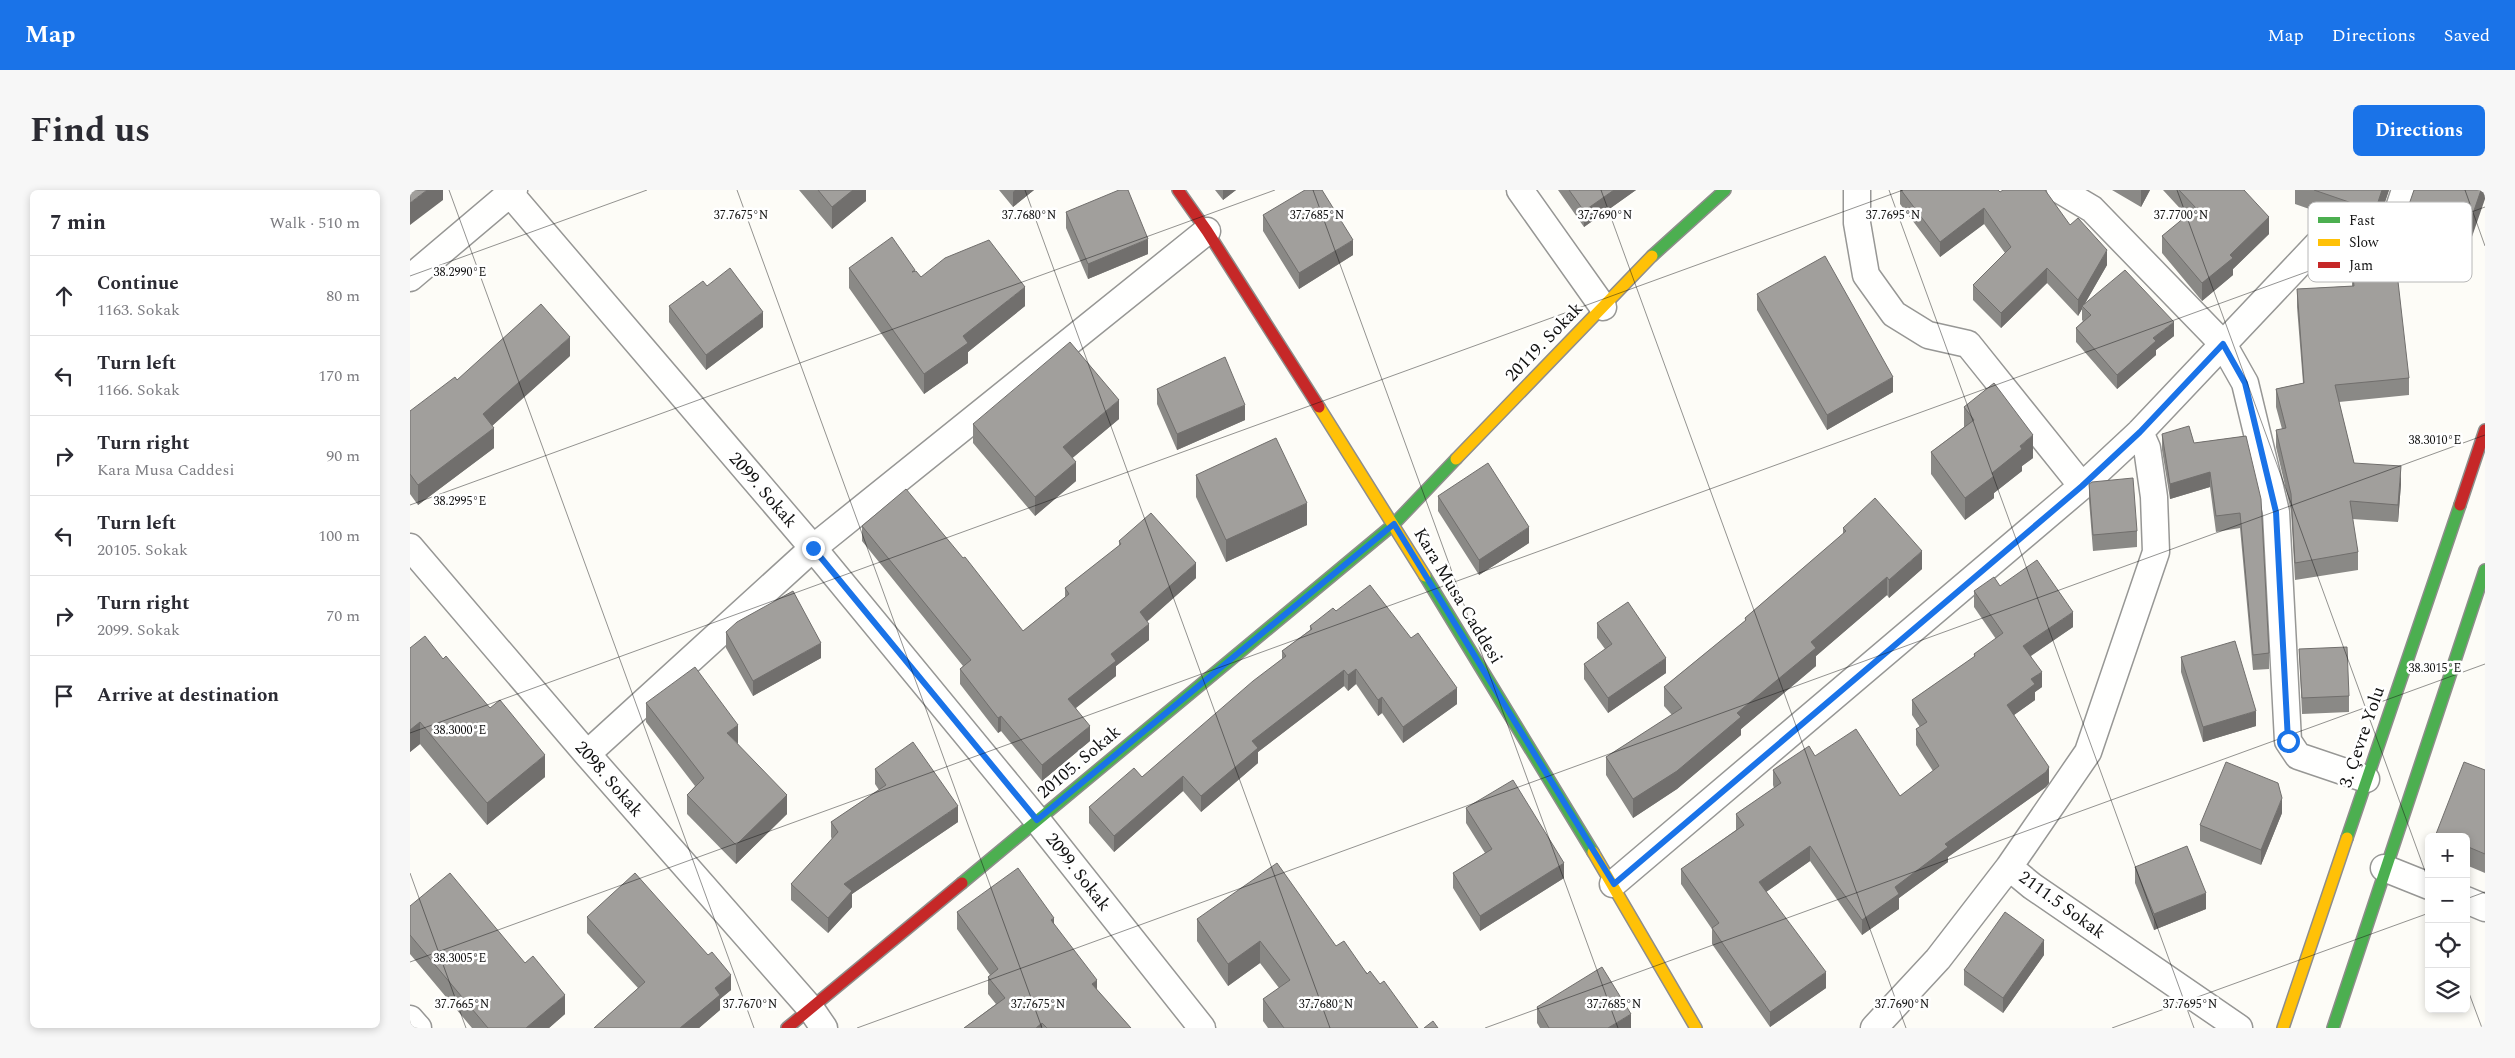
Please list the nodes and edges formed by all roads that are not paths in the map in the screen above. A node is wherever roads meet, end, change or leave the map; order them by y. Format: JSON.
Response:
{"nodes":[{"id":1,"x":1178,"y":190,"type":"edge"},
{"id":2,"x":1520,"y":190,"type":"edge"},
{"id":3,"x":1725,"y":190,"type":"edge"},
{"id":4,"x":1857,"y":190,"type":"edge"},
{"id":5,"x":2060,"y":190,"type":"edge"},
{"id":6,"x":2405,"y":190,"type":"edge"},
{"id":7,"x":510,"y":191,"type":"edge"},
{"id":8,"x":2401,"y":202,"type":"edge"},
{"id":9,"x":1207,"y":231,"type":"junction"},
{"id":10,"x":2308,"y":254,"type":"edge"},
{"id":11,"x":410,"y":278,"type":"edge"},
{"id":12,"x":1603,"y":307,"type":"junction"},
{"id":13,"x":2223,"y":344,"type":"junction"},
{"id":14,"x":2485,"y":430,"type":"edge"},
{"id":15,"x":2140,"y":432,"type":"junction"},
{"id":16,"x":2082,"y":486,"type":"junction"},
{"id":17,"x":1394,"y":524,"type":"junction"},
{"id":18,"x":410,"y":546,"type":"edge"},
{"id":19,"x":813,"y":548,"type":"junction"},
{"id":20,"x":2485,"y":570,"type":"edge"},
{"id":21,"x":587,"y":754,"type":"junction"},
{"id":22,"x":2366,"y":779,"type":"junction"},
{"id":23,"x":1037,"y":820,"type":"junction"},
{"id":24,"x":2009,"y":867,"type":"junction"},
{"id":25,"x":2384,"y":868,"type":"junction"},
{"id":26,"x":1614,"y":884,"type":"junction"},
{"id":27,"x":2425,"y":884,"type":"edge"},
{"id":28,"x":2470,"y":902,"type":"edge"},
{"id":29,"x":2485,"y":908,"type":"edge"},
{"id":30,"x":817,"y":1018,"type":"edge"},
{"id":31,"x":410,"y":1019,"type":"edge"},
{"id":32,"x":418,"y":1028,"type":"edge"},
{"id":33,"x":787,"y":1028,"type":"edge"},
{"id":34,"x":1202,"y":1028,"type":"edge"},
{"id":35,"x":1696,"y":1028,"type":"edge"},
{"id":36,"x":1874,"y":1028,"type":"edge"},
{"id":37,"x":2238,"y":1028,"type":"edge"},
{"id":38,"x":2283,"y":1028,"type":"edge"},
{"id":39,"x":2333,"y":1028,"type":"edge"}],
"edges":[{"from":1,"to":9,"type":"street","name":"Kara Musa Caddesi"},
{"from":2,"to":12,"type":"street"},
{"from":3,"to":12,"type":"street","name":"20119. Sokak"},
{"from":4,"to":16,"type":"street"},
{"from":5,"to":13,"type":"street"},
{"from":6,"to":8,"type":"street"},
{"from":7,"to":11,"type":"street"},
{"from":7,"to":19,"type":"street","name":"2099. Sokak"},
{"from":9,"to":17,"type":"street","name":"Kara Musa Caddesi"},
{"from":9,"to":19,"type":"street"},
{"from":10,"to":13,"type":"street"},
{"from":12,"to":17,"type":"street","name":"20119. Sokak"},
{"from":13,"to":15,"type":"street"},
{"from":13,"to":22,"type":"street"},
{"from":14,"to":22,"type":"street","name":"3. Çevre Yolu"},
{"from":15,"to":16,"type":"street"},
{"from":15,"to":24,"type":"street"},
{"from":16,"to":26,"type":"street"},
{"from":17,"to":23,"type":"street","name":"20105. Sokak"},
{"from":17,"to":26,"type":"street","name":"Kara Musa Caddesi"},
{"from":18,"to":21,"type":"street","name":"2098. Sokak"},
{"from":19,"to":21,"type":"street"},
{"from":19,"to":23,"type":"street","name":"2099. Sokak"},
{"from":20,"to":25,"type":"street"},
{"from":21,"to":30,"type":"street","name":"2098. Sokak"},
{"from":22,"to":38,"type":"street","name":"3. Çevre Yolu"},
{"from":23,"to":30,"type":"street","name":"20105. Sokak"},
{"from":23,"to":34,"type":"street","name":"2099. Sokak"},
{"from":24,"to":36,"type":"street","name":"2111.5 Sokak"},
{"from":24,"to":37,"type":"street","name":"2111.5 Sokak"},
{"from":25,"to":27,"type":"street"},
{"from":25,"to":39,"type":"street"},
{"from":26,"to":35,"type":"street","name":"Kara Musa Caddesi"},
{"from":28,"to":29,"type":"street"},
{"from":30,"to":33,"type":"street","name":"20105. Sokak"},
{"from":31,"to":32,"type":"street"}]}
